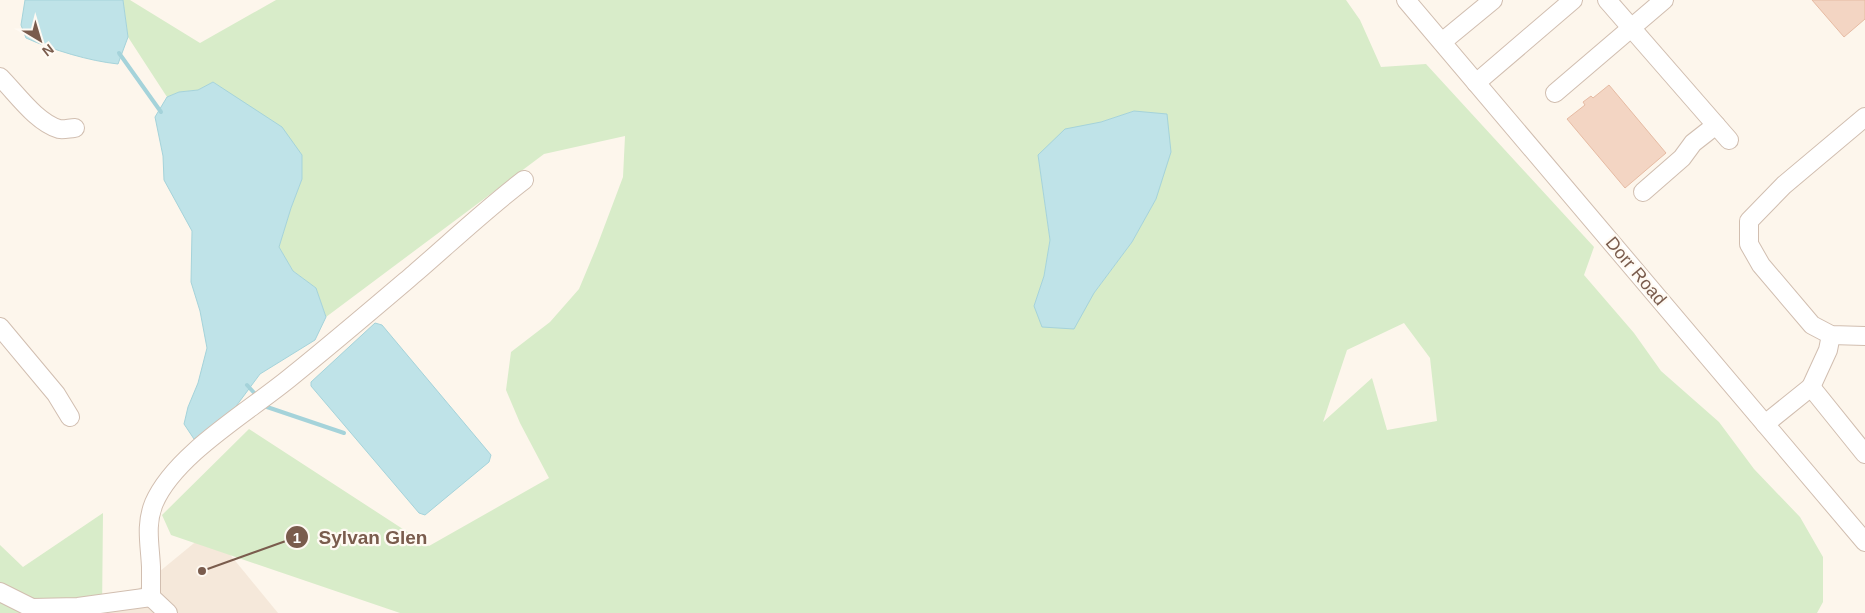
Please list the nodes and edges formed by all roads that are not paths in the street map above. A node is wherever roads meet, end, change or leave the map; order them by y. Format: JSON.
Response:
{"nodes":[{"id":1,"x":1406,"y":0,"type":"edge"},
{"id":2,"x":1493,"y":0,"type":"edge"},
{"id":3,"x":1572,"y":0,"type":"edge"},
{"id":4,"x":1607,"y":0,"type":"edge"},
{"id":5,"x":1664,"y":0,"type":"edge"},
{"id":6,"x":1631,"y":28,"type":"junction"},
{"id":7,"x":1442,"y":42,"type":"junction"},
{"id":8,"x":0,"y":77,"type":"edge"},
{"id":9,"x":1476,"y":83,"type":"junction"},
{"id":10,"x":1555,"y":93,"type":"dead end"},
{"id":11,"x":1865,"y":117,"type":"edge"},
{"id":12,"x":1716,"y":125,"type":"junction"},
{"id":13,"x":75,"y":128,"type":"dead end"},
{"id":14,"x":1729,"y":140,"type":"dead end"},
{"id":15,"x":524,"y":180,"type":"dead end"},
{"id":16,"x":1642,"y":192,"type":"dead end"},
{"id":17,"x":0,"y":327,"type":"edge"},
{"id":18,"x":1831,"y":335,"type":"junction"},
{"id":19,"x":1865,"y":336,"type":"edge"},
{"id":20,"x":1811,"y":387,"type":"junction"},
{"id":21,"x":70,"y":417,"type":"dead end"},
{"id":22,"x":1765,"y":424,"type":"junction"},
{"id":23,"x":1865,"y":454,"type":"edge"},
{"id":24,"x":1865,"y":542,"type":"edge"},
{"id":25,"x":0,"y":592,"type":"edge"},
{"id":26,"x":151,"y":597,"type":"junction"},
{"id":27,"x":168,"y":613,"type":"edge"}],
"edges":[{"from":1,"to":7,"type":"street","name":"Dorr Road"},
{"from":2,"to":7,"type":"street"},
{"from":3,"to":9,"type":"street"},
{"from":4,"to":6,"type":"street"},
{"from":5,"to":6,"type":"street"},
{"from":6,"to":10,"type":"street"},
{"from":6,"to":12,"type":"street"},
{"from":7,"to":9,"type":"street","name":"Dorr Road"},
{"from":8,"to":13,"type":"street"},
{"from":9,"to":22,"type":"street","name":"Dorr Road"},
{"from":11,"to":18,"type":"street"},
{"from":12,"to":14,"type":"street"},
{"from":12,"to":16,"type":"street"},
{"from":15,"to":26,"type":"street"},
{"from":17,"to":21,"type":"street"},
{"from":18,"to":19,"type":"street"},
{"from":18,"to":20,"type":"street"},
{"from":20,"to":22,"type":"street"},
{"from":20,"to":23,"type":"street"},
{"from":22,"to":24,"type":"street","name":"Dorr Road"},
{"from":25,"to":26,"type":"street"},
{"from":26,"to":27,"type":"street"}]}
